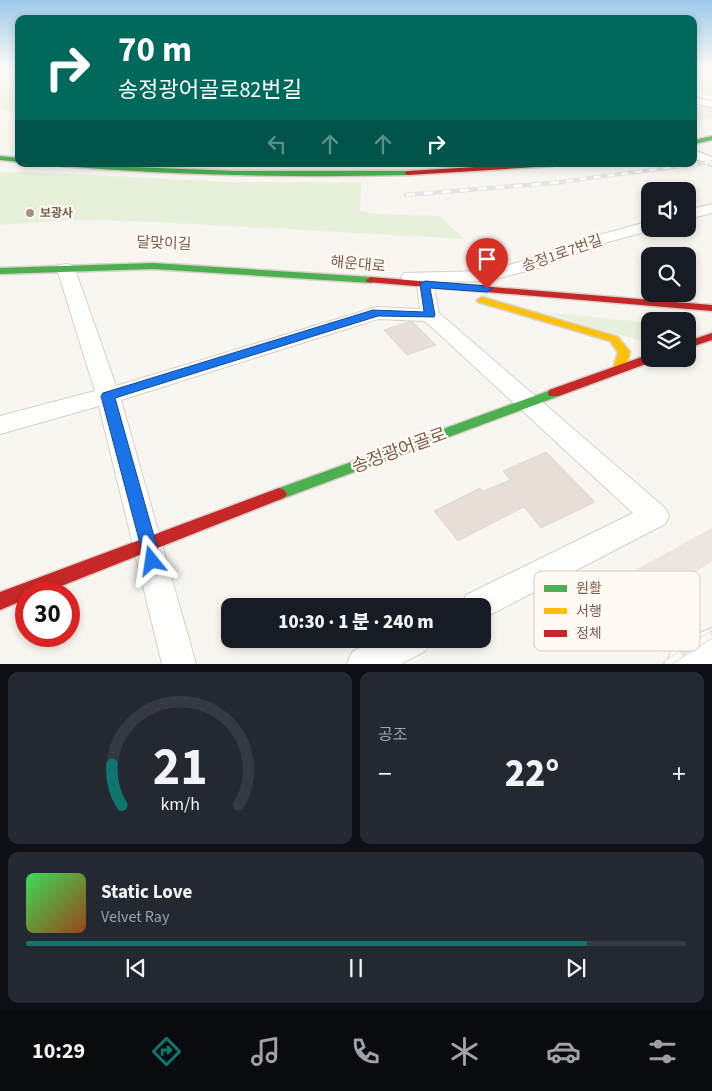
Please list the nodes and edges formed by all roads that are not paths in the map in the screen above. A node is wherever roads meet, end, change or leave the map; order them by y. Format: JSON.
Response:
{"nodes":[{"id":1,"x":697,"y":101,"type":"edge"},
{"id":2,"x":712,"y":104,"type":"edge"},
{"id":3,"x":712,"y":138,"type":"edge"},
{"id":4,"x":697,"y":141,"type":"edge"},
{"id":5,"x":697,"y":155,"type":"edge"},
{"id":6,"x":0,"y":158,"type":"edge"},
{"id":7,"x":15,"y":160,"type":"edge"},
{"id":8,"x":712,"y":162,"type":"edge"},
{"id":9,"x":106,"y":167,"type":"edge"},
{"id":10,"x":513,"y":167,"type":"edge"},
{"id":11,"x":712,"y":208,"type":"edge"},
{"id":12,"x":696,"y":213,"type":"edge"},
{"id":13,"x":641,"y":228,"type":"edge"},
{"id":14,"x":0,"y":260,"type":"edge"},
{"id":15,"x":66,"y":269,"type":"junction"},
{"id":16,"x":0,"y":271,"type":"edge"},
{"id":17,"x":324,"y":276,"type":"junction"},
{"id":18,"x":428,"y":284,"type":"junction"},
{"id":19,"x":712,"y":308,"type":"edge"},
{"id":20,"x":430,"y":315,"type":"junction"},
{"id":21,"x":712,"y":336,"type":"edge"},
{"id":22,"x":696,"y":342,"type":"edge"},
{"id":23,"x":641,"y":361,"type":"edge"},
{"id":24,"x":619,"y":369,"type":"junction"},
{"id":25,"x":108,"y":396,"type":"junction"},
{"id":26,"x":528,"y":402,"type":"junction"},
{"id":27,"x":0,"y":426,"type":"edge"},
{"id":28,"x":148,"y":544,"type":"junction"},
{"id":29,"x":546,"y":571,"type":"edge"},
{"id":30,"x":534,"y":577,"type":"edge"},
{"id":31,"x":491,"y":599,"type":"edge"},
{"id":32,"x":0,"y":601,"type":"edge"},
{"id":33,"x":712,"y":645,"type":"edge"},
{"id":34,"x":395,"y":648,"type":"edge"},
{"id":35,"x":179,"y":664,"type":"edge"},
{"id":36,"x":364,"y":664,"type":"edge"},
{"id":37,"x":683,"y":664,"type":"edge"}],
"edges":[{"from":1,"to":2,"type":"street"},
{"from":3,"to":4,"type":"main road"},
{"from":5,"to":8,"type":"street"},
{"from":6,"to":7,"type":"main road"},
{"from":9,"to":10,"type":"main road"},
{"from":11,"to":12,"type":"street"},
{"from":13,"to":17,"type":"street","name":"송정1로7번길"},
{"from":14,"to":17,"type":"main road","name":"달맞이길"},
{"from":15,"to":16,"type":"main road","name":"해운대로"},
{"from":15,"to":17,"type":"main road","name":"해운대로"},
{"from":15,"to":25,"type":"street"},
{"from":17,"to":18,"type":"main road","name":"해운대로"},
{"from":18,"to":19,"type":"main road","name":"해운대로"},
{"from":18,"to":20,"type":"street"},
{"from":18,"to":24,"type":"main road"},
{"from":20,"to":25,"type":"street"},
{"from":20,"to":26,"type":"street"},
{"from":21,"to":22,"type":"main road"},
{"from":23,"to":24,"type":"main road","name":"송정광어골로"},
{"from":24,"to":26,"type":"main road","name":"송정광어골로"},
{"from":25,"to":27,"type":"street"},
{"from":25,"to":28,"type":"street"},
{"from":26,"to":28,"type":"main road","name":"송정광어골로"},
{"from":26,"to":29,"type":"street"},
{"from":28,"to":32,"type":"main road","name":"송정광어골로"},
{"from":28,"to":35,"type":"street"},
{"from":30,"to":31,"type":"street"},
{"from":33,"to":37,"type":"street"},
{"from":34,"to":36,"type":"street"}]}
